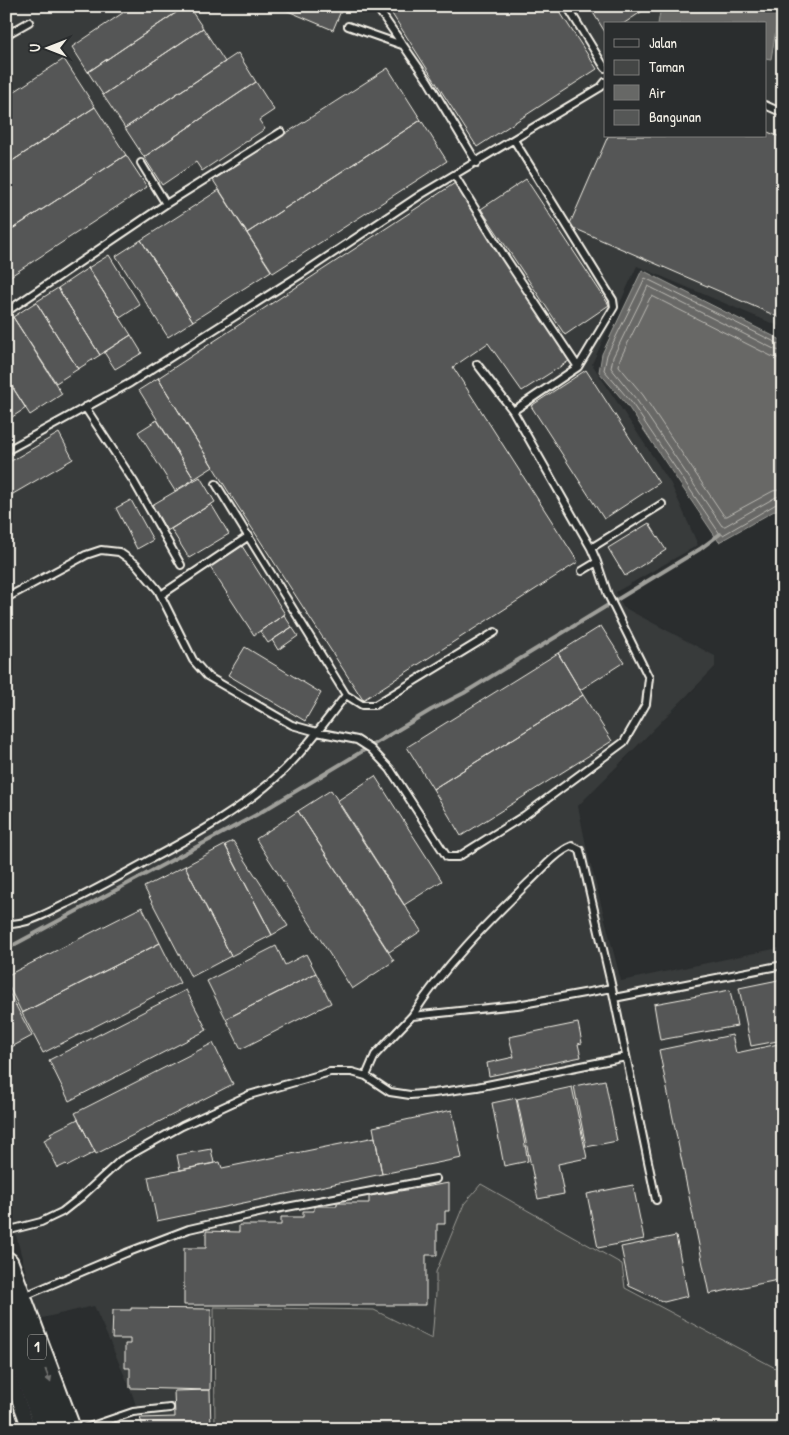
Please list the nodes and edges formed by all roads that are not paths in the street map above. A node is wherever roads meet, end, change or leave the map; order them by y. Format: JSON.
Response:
{"nodes":[{"id":1,"x":376,"y":6,"type":"edge"},
{"id":2,"x":567,"y":6,"type":"edge"},
{"id":3,"x":29,"y":22,"type":"dead end"},
{"id":4,"x":348,"y":26,"type":"dead end"},
{"id":5,"x":6,"y":35,"type":"edge"},
{"id":6,"x":402,"y":45,"type":"junction"},
{"id":7,"x":604,"y":66,"type":"edge"},
{"id":8,"x":604,"y":83,"type":"edge"},
{"id":9,"x":766,"y":105,"type":"edge"},
{"id":10,"x":783,"y":113,"type":"edge"},
{"id":11,"x":281,"y":132,"type":"dead end"},
{"id":12,"x":514,"y":140,"type":"junction"},
{"id":13,"x":141,"y":163,"type":"dead end"},
{"id":14,"x":476,"y":163,"type":"junction"},
{"id":15,"x":455,"y":176,"type":"junction"},
{"id":16,"x":166,"y":204,"type":"junction"},
{"id":17,"x":6,"y":312,"type":"edge"},
{"id":18,"x":477,"y":364,"type":"dead end"},
{"id":19,"x":578,"y":368,"type":"junction"},
{"id":20,"x":85,"y":407,"type":"junction"},
{"id":21,"x":514,"y":411,"type":"junction"},
{"id":22,"x":6,"y":451,"type":"edge"},
{"id":23,"x":216,"y":484,"type":"dead end"},
{"id":24,"x":662,"y":504,"type":"dead end"},
{"id":25,"x":249,"y":536,"type":"junction"},
{"id":26,"x":591,"y":548,"type":"junction"},
{"id":27,"x":597,"y":562,"type":"junction"},
{"id":28,"x":181,"y":565,"type":"dead end"},
{"id":29,"x":582,"y":571,"type":"dead end"},
{"id":30,"x":161,"y":595,"type":"junction"},
{"id":31,"x":6,"y":598,"type":"edge"},
{"id":32,"x":495,"y":632,"type":"dead end"},
{"id":33,"x":346,"y":694,"type":"junction"},
{"id":34,"x":317,"y":732,"type":"junction"},
{"id":35,"x":6,"y":924,"type":"edge"},
{"id":36,"x":783,"y":965,"type":"edge"},
{"id":37,"x":612,"y":988,"type":"junction"},
{"id":38,"x":614,"y":998,"type":"junction"},
{"id":39,"x":412,"y":1016,"type":"junction"},
{"id":40,"x":626,"y":1057,"type":"junction"},
{"id":41,"x":366,"y":1076,"type":"junction"},
{"id":42,"x":436,"y":1179,"type":"dead end"},
{"id":43,"x":656,"y":1200,"type":"dead end"},
{"id":44,"x":6,"y":1231,"type":"edge"},
{"id":45,"x":6,"y":1264,"type":"edge"},
{"id":46,"x":12,"y":1308,"type":"edge"},
{"id":47,"x":6,"y":1366,"type":"edge"},
{"id":48,"x":170,"y":1408,"type":"dead end"},
{"id":49,"x":29,"y":1429,"type":"edge"},
{"id":50,"x":48,"y":1429,"type":"edge"},
{"id":51,"x":68,"y":1429,"type":"edge"},
{"id":52,"x":84,"y":1429,"type":"edge"}],
"edges":[{"from":1,"to":6,"type":"lane"},
{"from":2,"to":7,"type":"lane"},
{"from":3,"to":5,"type":"lane"},
{"from":4,"to":6,"type":"lane"},
{"from":6,"to":14,"type":"lane"},
{"from":8,"to":12,"type":"lane"},
{"from":9,"to":10,"type":"lane"},
{"from":11,"to":16,"type":"lane"},
{"from":12,"to":14,"type":"lane"},
{"from":12,"to":19,"type":"lane"},
{"from":13,"to":16,"type":"lane"},
{"from":14,"to":15,"type":"lane"},
{"from":15,"to":19,"type":"lane"},
{"from":15,"to":20,"type":"lane"},
{"from":16,"to":17,"type":"lane"},
{"from":18,"to":21,"type":"lane"},
{"from":19,"to":21,"type":"lane"},
{"from":20,"to":22,"type":"lane"},
{"from":20,"to":28,"type":"lane"},
{"from":21,"to":26,"type":"lane"},
{"from":23,"to":25,"type":"lane"},
{"from":24,"to":26,"type":"lane"},
{"from":25,"to":30,"type":"lane"},
{"from":25,"to":33,"type":"lane"},
{"from":26,"to":27,"type":"lane"},
{"from":27,"to":29,"type":"lane"},
{"from":27,"to":34,"type":"lane"},
{"from":30,"to":31,"type":"lane"},
{"from":30,"to":34,"type":"lane"},
{"from":32,"to":33,"type":"lane"},
{"from":33,"to":34,"type":"lane"},
{"from":34,"to":35,"type":"lane"},
{"from":36,"to":38,"type":"lane"},
{"from":37,"to":38,"type":"lane"},
{"from":37,"to":39,"type":"lane"},
{"from":37,"to":39,"type":"lane"},
{"from":38,"to":40,"type":"lane"},
{"from":39,"to":41,"type":"lane"},
{"from":40,"to":41,"type":"lane"},
{"from":40,"to":43,"type":"lane"},
{"from":41,"to":44,"type":"lane"},
{"from":42,"to":46,"type":"lane"},
{"from":45,"to":46,"type":"highway","number":"1"},
{"from":46,"to":50,"type":"highway","number":"1"},
{"from":46,"to":51,"type":"highway","number":"1","one_way":true},
{"from":47,"to":49,"type":"street"},
{"from":48,"to":52,"type":"lane"}]}
